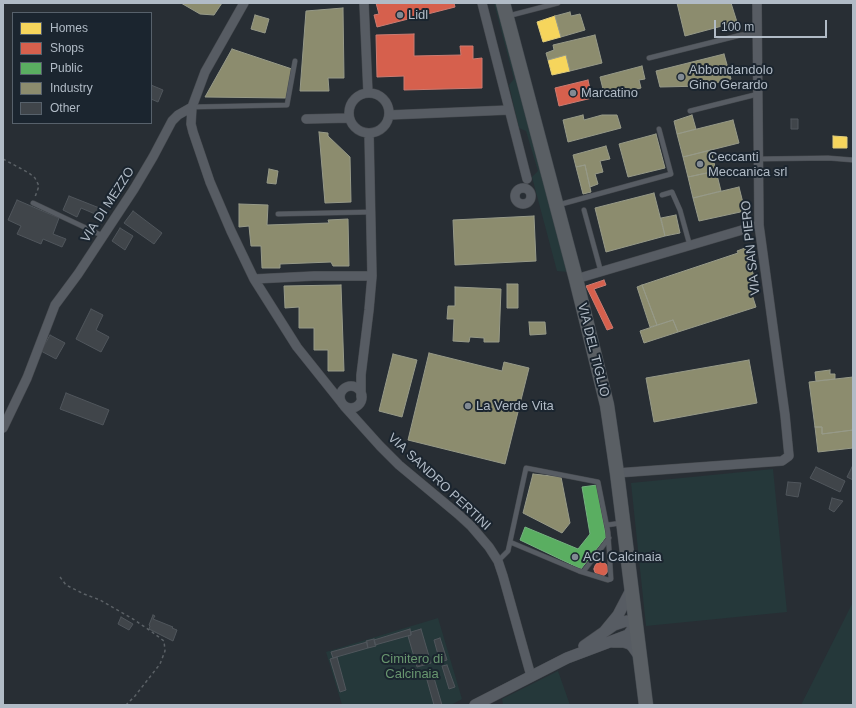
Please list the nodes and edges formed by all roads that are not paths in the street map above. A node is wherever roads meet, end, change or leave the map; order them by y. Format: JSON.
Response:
{"nodes":[{"id":1,"x":244,"y":3,"type":"edge"},
{"id":2,"x":364,"y":3,"type":"edge"},
{"id":3,"x":482,"y":3,"type":"edge"},
{"id":4,"x":503,"y":3,"type":"edge"},
{"id":5,"x":558,"y":3,"type":"edge"},
{"id":6,"x":757,"y":3,"type":"edge"},
{"id":7,"x":506,"y":17,"type":"junction"},
{"id":8,"x":758,"y":33,"type":"junction"},
{"id":9,"x":649,"y":58,"type":"dead end"},
{"id":10,"x":295,"y":61,"type":"dead end"},
{"id":11,"x":368,"y":93,"type":"junction"},
{"id":12,"x":758,"y":94,"type":"junction"},
{"id":13,"x":192,"y":107,"type":"junction"},
{"id":14,"x":509,"y":110,"type":"junction"},
{"id":15,"x":690,"y":111,"type":"dead end"},
{"id":16,"x":390,"y":116,"type":"junction"},
{"id":17,"x":349,"y":118,"type":"junction"},
{"id":18,"x":306,"y":119,"type":"dead end"},
{"id":19,"x":659,"y":129,"type":"dead end"},
{"id":20,"x":369,"y":133,"type":"junction"},
{"id":21,"x":758,"y":159,"type":"junction"},
{"id":22,"x":853,"y":160,"type":"edge"},
{"id":23,"x":526,"y":179,"type":"junction"},
{"id":24,"x":521,"y":188,"type":"junction"},
{"id":25,"x":531,"y":192,"type":"junction"},
{"id":26,"x":662,"y":195,"type":"dead end"},
{"id":27,"x":33,"y":203,"type":"road end"},
{"id":28,"x":556,"y":206,"type":"junction"},
{"id":29,"x":584,"y":210,"type":"dead end"},
{"id":30,"x":371,"y":212,"type":"junction"},
{"id":31,"x":278,"y":214,"type":"dead end"},
{"id":32,"x":759,"y":225,"type":"junction"},
{"id":33,"x":103,"y":236,"type":"junction"},
{"id":34,"x":690,"y":246,"type":"junction"},
{"id":35,"x":601,"y":272,"type":"junction"},
{"id":36,"x":372,"y":276,"type":"junction"},
{"id":37,"x":254,"y":279,"type":"junction"},
{"id":38,"x":576,"y":279,"type":"junction"},
{"id":39,"x":361,"y":375,"type":"junction"},
{"id":40,"x":328,"y":387,"type":"junction"},
{"id":41,"x":346,"y":387,"type":"junction"},
{"id":42,"x":361,"y":400,"type":"junction"},
{"id":43,"x":342,"y":404,"type":"junction"},
{"id":44,"x":361,"y":424,"type":"junction"},
{"id":45,"x":3,"y":428,"type":"edge"},
{"id":46,"x":617,"y":473,"type":"junction"},
{"id":47,"x":623,"y":522,"type":"junction"},
{"id":48,"x":607,"y":525,"type":"junction"},
{"id":49,"x":609,"y":538,"type":"junction"},
{"id":50,"x":510,"y":542,"type":"junction"},
{"id":51,"x":498,"y":561,"type":"junction"},
{"id":52,"x":584,"y":572,"type":"junction"},
{"id":53,"x":631,"y":590,"type":"junction"},
{"id":54,"x":636,"y":625,"type":"junction"},
{"id":55,"x":604,"y":637,"type":"junction"},
{"id":56,"x":640,"y":656,"type":"junction"},
{"id":57,"x":531,"y":676,"type":"junction"},
{"id":58,"x":494,"y":700,"type":"edge"},
{"id":59,"x":475,"y":705,"type":"edge"},
{"id":60,"x":646,"y":705,"type":"edge"}],
"edges":[{"from":1,"to":13,"type":"street"},
{"from":2,"to":11,"type":"street"},
{"from":3,"to":14,"type":"street"},
{"from":4,"to":7,"type":"main road","name":"VIA DEL TIGLIO"},
{"from":5,"to":7,"type":"lane"},
{"from":6,"to":8,"type":"street","name":"VIA SAN PIERO"},
{"from":7,"to":28,"type":"main road","name":"VIA DEL TIGLIO"},
{"from":8,"to":9,"type":"lane"},
{"from":8,"to":12,"type":"street","name":"VIA SAN PIERO"},
{"from":10,"to":13,"type":"lane"},
{"from":11,"to":16,"type":"street"},
{"from":11,"to":17,"type":"street"},
{"from":12,"to":15,"type":"lane"},
{"from":12,"to":21,"type":"street","name":"VIA SAN PIERO"},
{"from":13,"to":33,"type":"street","name":"VIA DI MEZZO"},
{"from":13,"to":37,"type":"street","name":"VIA SANDRO PERTINI"},
{"from":14,"to":16,"type":"street"},
{"from":14,"to":23,"type":"street"},
{"from":16,"to":20,"type":"street"},
{"from":17,"to":18,"type":"street"},
{"from":17,"to":20,"type":"street"},
{"from":19,"to":28,"type":"lane"},
{"from":20,"to":30,"type":"street"},
{"from":21,"to":22,"type":"lane"},
{"from":21,"to":32,"type":"street","name":"VIA SAN PIERO"},
{"from":23,"to":24,"type":"street"},
{"from":23,"to":25,"type":"street"},
{"from":24,"to":25,"type":"street"},
{"from":24,"to":25,"type":"street"},
{"from":26,"to":34,"type":"lane"},
{"from":27,"to":33,"type":"lane"},
{"from":28,"to":38,"type":"main road","name":"VIA DEL TIGLIO"},
{"from":29,"to":35,"type":"lane"},
{"from":30,"to":31,"type":"lane"},
{"from":30,"to":36,"type":"street"},
{"from":32,"to":34,"type":"street"},
{"from":32,"to":46,"type":"street","name":"VIA SAN PIERO"},
{"from":33,"to":45,"type":"street","name":"VIA DI MEZZO"},
{"from":34,"to":35,"type":"street"},
{"from":35,"to":38,"type":"street"},
{"from":36,"to":37,"type":"street"},
{"from":36,"to":39,"type":"street"},
{"from":37,"to":40,"type":"street","name":"VIA SANDRO PERTINI"},
{"from":38,"to":46,"type":"main road","name":"VIA DEL TIGLIO"},
{"from":39,"to":41,"type":"street"},
{"from":39,"to":42,"type":"street"},
{"from":40,"to":41,"type":"street"},
{"from":40,"to":43,"type":"street","name":"VIA SANDRO PERTINI"},
{"from":41,"to":42,"type":"street"},
{"from":41,"to":43,"type":"street"},
{"from":42,"to":43,"type":"street"},
{"from":42,"to":44,"type":"street"},
{"from":43,"to":44,"type":"street","name":"VIA SANDRO PERTINI"},
{"from":44,"to":51,"type":"street","name":"VIA SANDRO PERTINI"},
{"from":46,"to":47,"type":"main road","name":"VIA DEL TIGLIO"},
{"from":47,"to":48,"type":"lane"},
{"from":47,"to":53,"type":"main road","name":"VIA DEL TIGLIO"},
{"from":48,"to":49,"type":"lane"},
{"from":48,"to":50,"type":"lane"},
{"from":49,"to":52,"type":"lane"},
{"from":49,"to":52,"type":"lane"},
{"from":50,"to":51,"type":"lane"},
{"from":50,"to":52,"type":"lane"},
{"from":51,"to":57,"type":"street","name":"VIA SANDRO PERTINI"},
{"from":53,"to":54,"type":"main road","name":"VIA DEL TIGLIO"},
{"from":53,"to":55,"type":"street"},
{"from":54,"to":55,"type":"street"},
{"from":54,"to":56,"type":"main road","name":"VIA DEL TIGLIO"},
{"from":55,"to":56,"type":"street"},
{"from":55,"to":57,"type":"street"},
{"from":56,"to":60,"type":"main road","name":"VIA DEL TIGLIO"},
{"from":57,"to":58,"type":"street"},
{"from":58,"to":59,"type":"street"}]}
